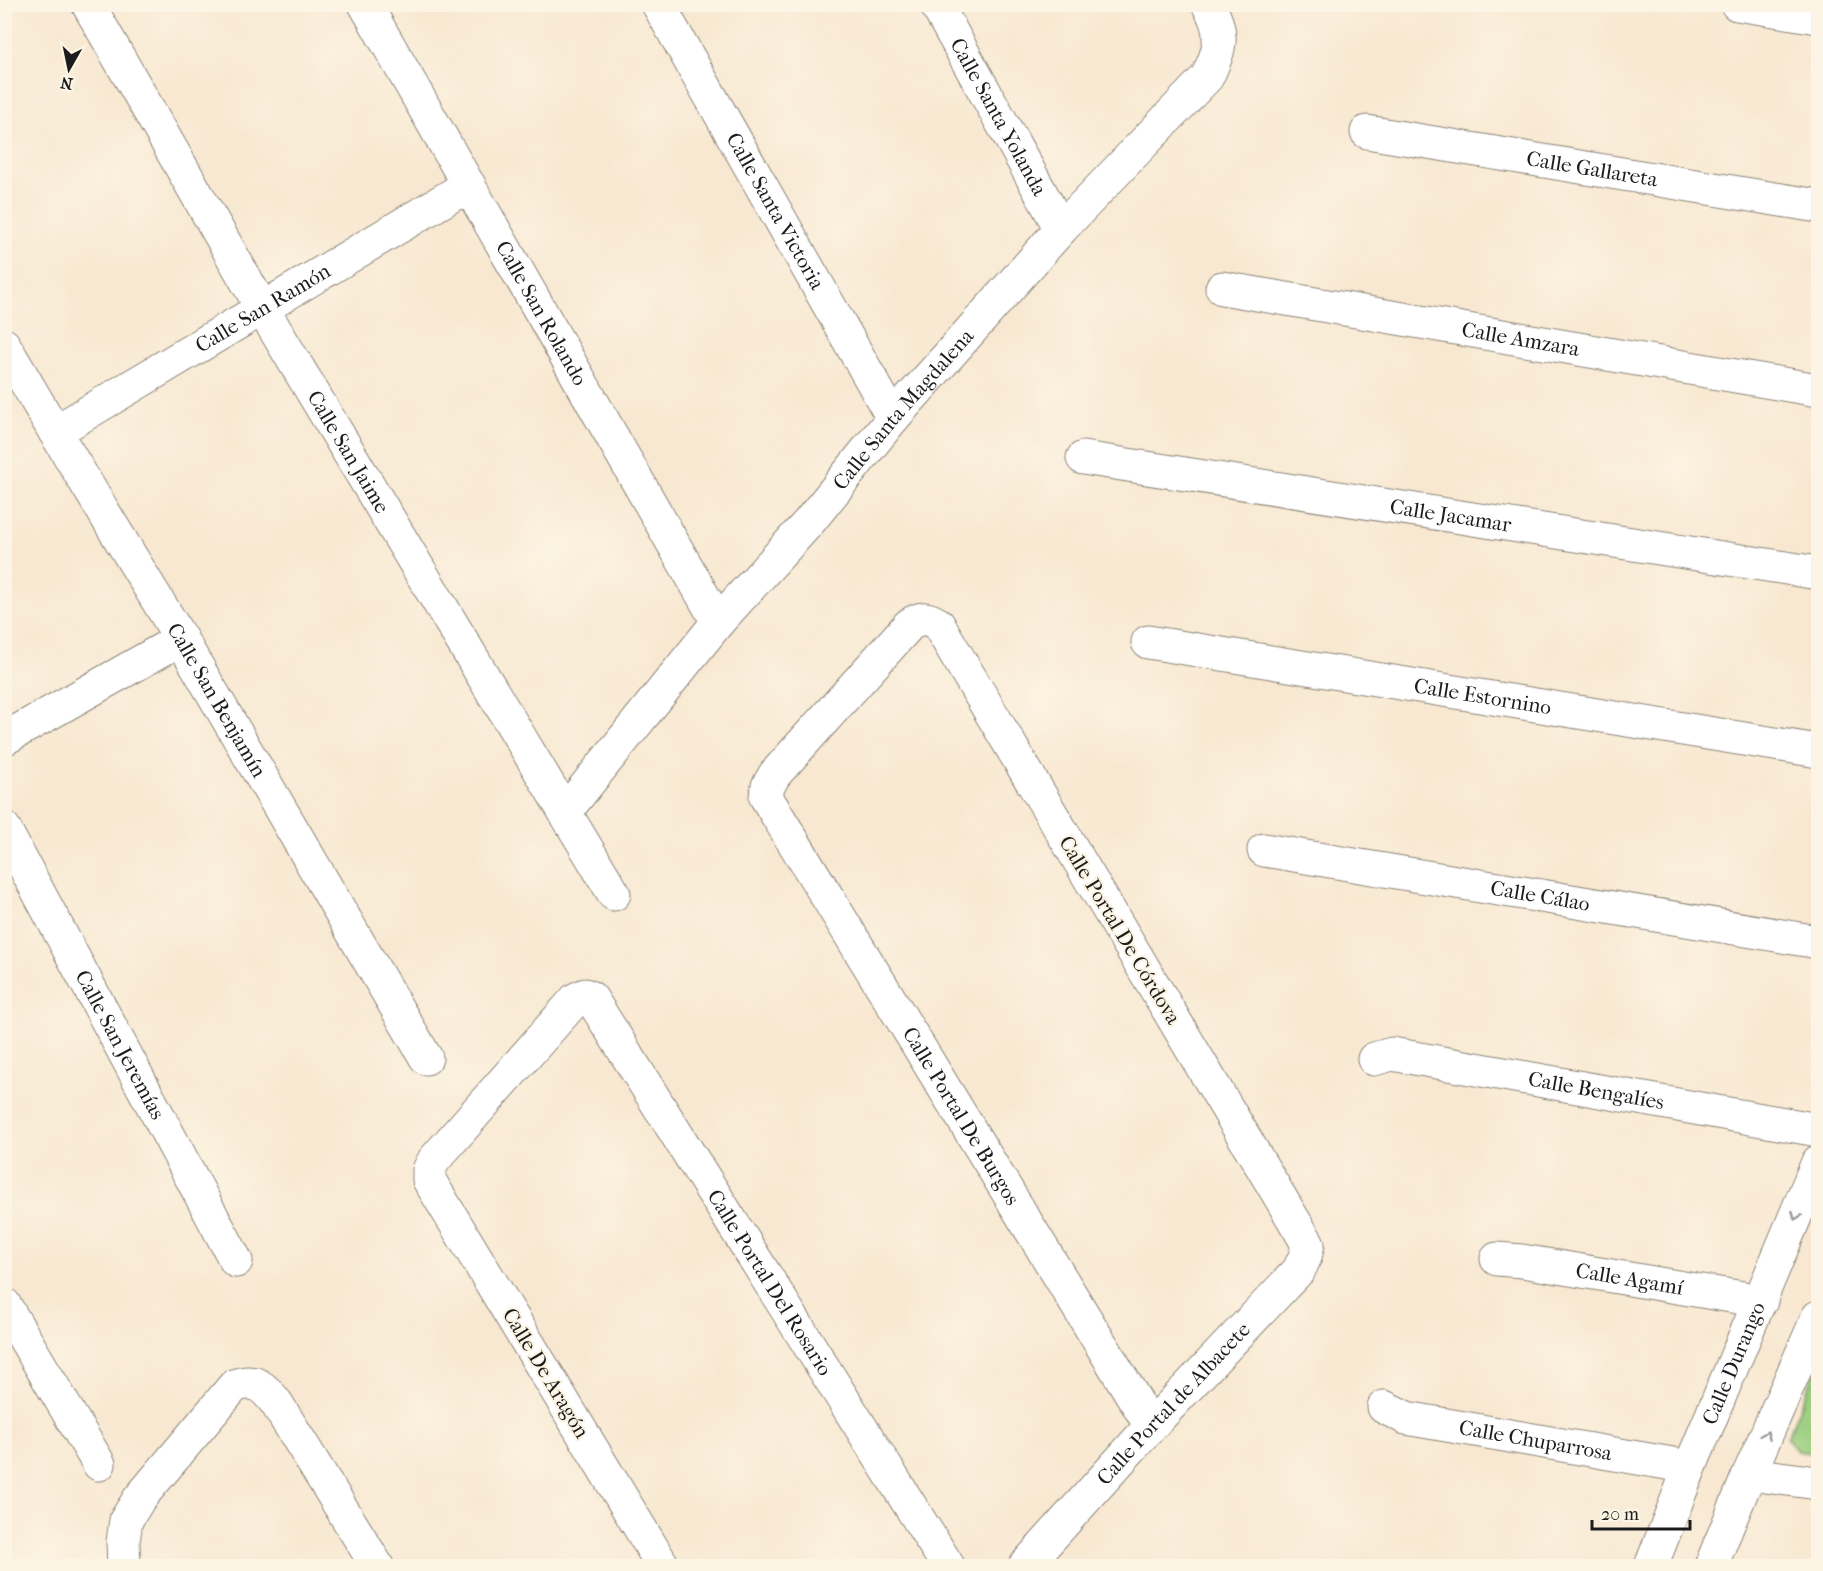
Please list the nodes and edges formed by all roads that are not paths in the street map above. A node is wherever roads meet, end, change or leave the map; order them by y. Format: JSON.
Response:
{"nodes":[{"id":1,"x":88,"y":4,"type":"edge"},
{"id":2,"x":365,"y":4,"type":"edge"},
{"id":3,"x":658,"y":4,"type":"edge"},
{"id":4,"x":936,"y":4,"type":"edge"},
{"id":5,"x":1208,"y":4,"type":"edge"},
{"id":6,"x":1737,"y":4,"type":"edge"},
{"id":7,"x":1818,"y":17,"type":"edge"},
{"id":8,"x":1367,"y":132,"type":"dead end"},
{"id":9,"x":469,"y":185,"type":"junction"},
{"id":10,"x":1818,"y":206,"type":"edge"},
{"id":11,"x":1061,"y":229,"type":"junction"},
{"id":12,"x":1222,"y":288,"type":"dead end"},
{"id":13,"x":262,"y":308,"type":"junction"},
{"id":14,"x":4,"y":345,"type":"edge"},
{"id":15,"x":1818,"y":390,"type":"edge"},
{"id":16,"x":893,"y":418,"type":"junction"},
{"id":17,"x":55,"y":432,"type":"junction"},
{"id":18,"x":1083,"y":458,"type":"dead end"},
{"id":19,"x":1818,"y":573,"type":"edge"},
{"id":20,"x":718,"y":622,"type":"junction"},
{"id":21,"x":938,"y":624,"type":"joint"},
{"id":22,"x":181,"y":639,"type":"junction"},
{"id":23,"x":1148,"y":642,"type":"dead end"},
{"id":24,"x":4,"y":739,"type":"edge"},
{"id":25,"x":1818,"y":751,"type":"edge"},
{"id":26,"x":565,"y":812,"type":"junction"},
{"id":27,"x":4,"y":828,"type":"edge"},
{"id":28,"x":1264,"y":850,"type":"dead end"},
{"id":29,"x":614,"y":894,"type":"dead end"},
{"id":30,"x":1818,"y":942,"type":"edge"},
{"id":31,"x":426,"y":1058,"type":"dead end"},
{"id":32,"x":1374,"y":1059,"type":"dead end"},
{"id":33,"x":1818,"y":1130,"type":"edge"},
{"id":34,"x":1818,"y":1162,"type":"edge"},
{"id":35,"x":429,"y":1180,"type":"joint"},
{"id":36,"x":1302,"y":1236,"type":"joint"},
{"id":37,"x":1497,"y":1259,"type":"dead end"},
{"id":38,"x":236,"y":1261,"type":"dead end"},
{"id":39,"x":1761,"y":1301,"type":"junction"},
{"id":40,"x":4,"y":1304,"type":"edge"},
{"id":41,"x":1818,"y":1317,"type":"edge"},
{"id":42,"x":1384,"y":1407,"type":"dead end"},
{"id":43,"x":1151,"y":1426,"type":"junction"},
{"id":44,"x":99,"y":1464,"type":"dead end"},
{"id":45,"x":1690,"y":1467,"type":"junction"},
{"id":46,"x":1749,"y":1473,"type":"junction"},
{"id":47,"x":1818,"y":1483,"type":"edge"},
{"id":48,"x":124,"y":1566,"type":"edge"},
{"id":49,"x":376,"y":1566,"type":"edge"},
{"id":50,"x":663,"y":1566,"type":"edge"},
{"id":51,"x":948,"y":1566,"type":"edge"},
{"id":52,"x":1025,"y":1566,"type":"edge"},
{"id":53,"x":1651,"y":1566,"type":"edge"},
{"id":54,"x":1710,"y":1566,"type":"edge"}],
"edges":[{"from":1,"to":13,"type":"street","name":"Calle San Jaime"},
{"from":2,"to":9,"type":"street","name":"Calle San Rolando"},
{"from":3,"to":16,"type":"street","name":"Calle Santa Victoria"},
{"from":4,"to":11,"type":"street","name":"Calle Santa Yolanda"},
{"from":5,"to":11,"type":"street","name":"Calle Santa Magdalena"},
{"from":6,"to":7,"type":"street"},
{"from":8,"to":10,"type":"street","name":"Calle Gallareta"},
{"from":9,"to":13,"type":"street","name":"Calle San Ramón"},
{"from":9,"to":20,"type":"street","name":"Calle San Rolando"},
{"from":11,"to":16,"type":"street","name":"Calle Santa Magdalena"},
{"from":12,"to":15,"type":"street","name":"Calle Amzara"},
{"from":13,"to":17,"type":"street","name":"Calle San Ramón"},
{"from":13,"to":26,"type":"street","name":"Calle San Jaime"},
{"from":14,"to":17,"type":"street","name":"Calle San Benjamín"},
{"from":16,"to":20,"type":"street","name":"Calle Santa Magdalena"},
{"from":17,"to":22,"type":"street","name":"Calle San Benjamín"},
{"from":18,"to":19,"type":"street","name":"Calle Jacamar"},
{"from":20,"to":26,"type":"street","name":"Calle Santa Magdalena"},
{"from":21,"to":36,"type":"street","name":"Calle Portal De Córdova"},
{"from":21,"to":43,"type":"street","name":"Calle Portal De Burgos"},
{"from":22,"to":24,"type":"street"},
{"from":22,"to":31,"type":"street","name":"Calle San Benjamín"},
{"from":23,"to":25,"type":"street","name":"Calle Estornino"},
{"from":26,"to":29,"type":"street","name":"Calle San Jaime"},
{"from":27,"to":38,"type":"street","name":"Calle San Jeremías"},
{"from":28,"to":30,"type":"street","name":"Calle Cálao"},
{"from":32,"to":33,"type":"street","name":"Calle Bengalíes"},
{"from":34,"to":39,"type":"street","name":"Calle Durango","one_way":true},
{"from":35,"to":50,"type":"street","name":"Calle De Aragón"},
{"from":35,"to":51,"type":"street","name":"Calle Portal Del Rosario"},
{"from":36,"to":43,"type":"street","name":"Calle Portal de Albacete"},
{"from":37,"to":39,"type":"street","name":"Calle Agamí"},
{"from":39,"to":45,"type":"street","name":"Calle Durango"},
{"from":40,"to":44,"type":"street"},
{"from":46,"to":41,"type":"street","one_way":true},
{"from":42,"to":45,"type":"street","name":"Calle Chuparrosa"},
{"from":43,"to":52,"type":"street","name":"Calle Portal de Albacete"},
{"from":45,"to":53,"type":"street","name":"Calle Durango"},
{"from":46,"to":47,"type":"street"},
{"from":46,"to":54,"type":"street"},
{"from":48,"to":49,"type":"street"}]}
